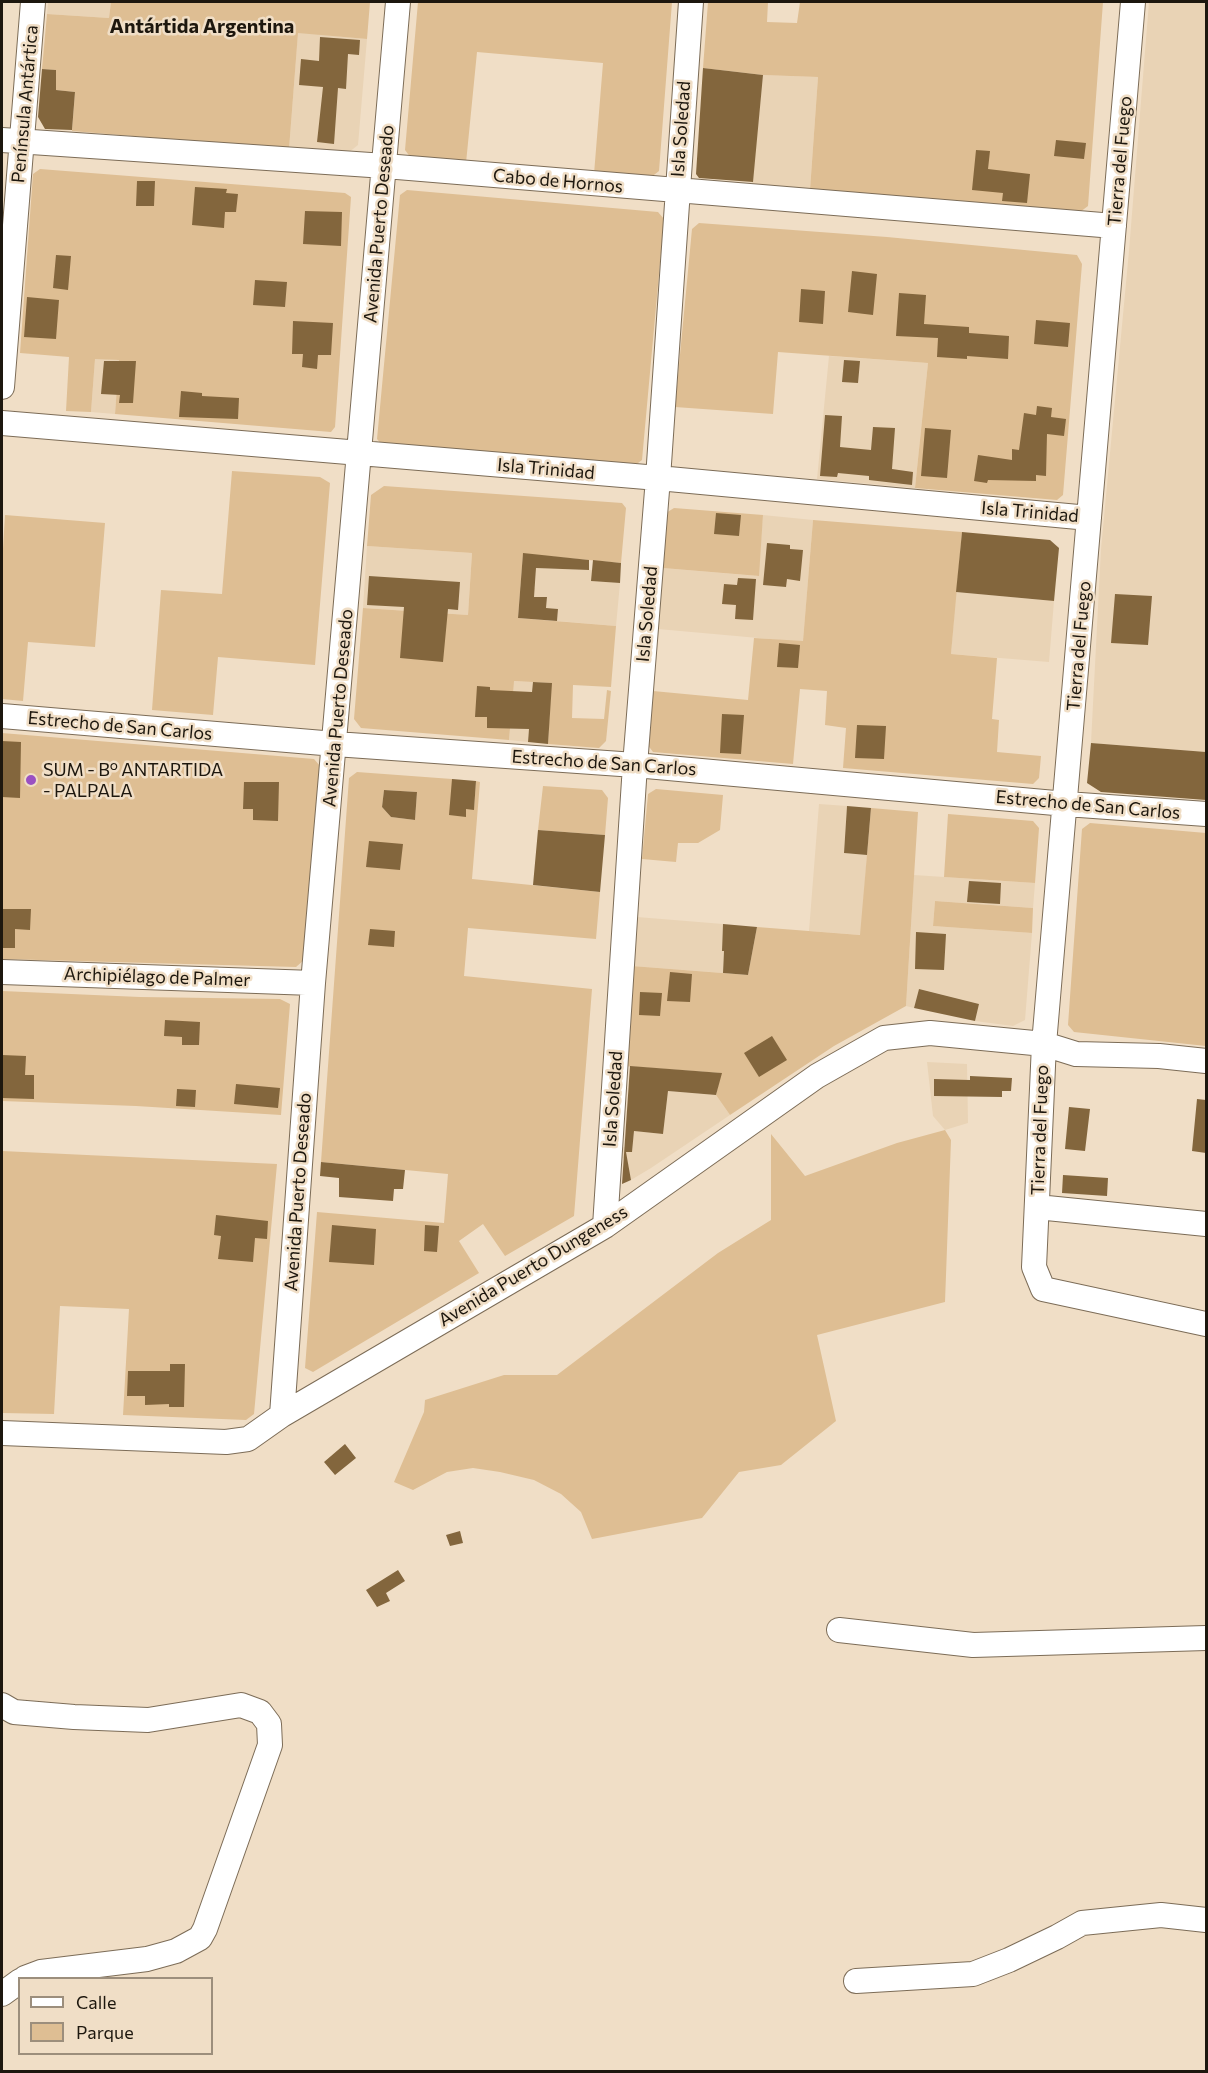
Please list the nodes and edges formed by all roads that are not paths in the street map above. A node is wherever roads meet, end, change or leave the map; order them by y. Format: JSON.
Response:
{"nodes":[{"id":1,"x":33,"y":2,"type":"edge"},
{"id":2,"x":398,"y":2,"type":"edge"},
{"id":3,"x":691,"y":2,"type":"edge"},
{"id":4,"x":1133,"y":2,"type":"edge"},
{"id":5,"x":12,"y":141,"type":"edge"},
{"id":6,"x":385,"y":166,"type":"junction"},
{"id":7,"x":677,"y":191,"type":"junction"},
{"id":8,"x":1114,"y":226,"type":"junction"},
{"id":9,"x":2,"y":387,"type":"edge"},
{"id":10,"x":2,"y":423,"type":"edge"},
{"id":11,"x":359,"y":454,"type":"junction"},
{"id":12,"x":658,"y":478,"type":"junction"},
{"id":13,"x":1089,"y":518,"type":"junction"},
{"id":14,"x":2,"y":716,"type":"edge"},
{"id":15,"x":335,"y":744,"type":"junction"},
{"id":16,"x":635,"y":765,"type":"junction"},
{"id":17,"x":1066,"y":804,"type":"junction"},
{"id":18,"x":1206,"y":814,"type":"edge"},
{"id":19,"x":2,"y":972,"type":"edge"},
{"id":20,"x":313,"y":983,"type":"junction"},
{"id":21,"x":1044,"y":1044,"type":"junction"},
{"id":22,"x":1206,"y":1061,"type":"edge"},
{"id":23,"x":1037,"y":1207,"type":"junction"},
{"id":24,"x":1206,"y":1224,"type":"edge"},
{"id":25,"x":604,"y":1226,"type":"junction"},
{"id":26,"x":1206,"y":1324,"type":"edge"},
{"id":27,"x":282,"y":1415,"type":"junction"},
{"id":28,"x":2,"y":1433,"type":"edge"},
{"id":29,"x":839,"y":1630,"type":"dead end"},
{"id":30,"x":1206,"y":1638,"type":"edge"},
{"id":31,"x":2,"y":1706,"type":"edge"},
{"id":32,"x":1206,"y":1920,"type":"edge"},
{"id":33,"x":28,"y":1977,"type":"edge"},
{"id":34,"x":856,"y":1981,"type":"dead end"},
{"id":35,"x":18,"y":1982,"type":"edge"},
{"id":36,"x":2,"y":1994,"type":"edge"}],
"edges":[{"from":1,"to":5,"type":"street","name":"Península Antártica"},
{"from":2,"to":6,"type":"street","name":"Avenida Puerto Deseado"},
{"from":3,"to":7,"type":"street","name":"Isla Soledad"},
{"from":4,"to":8,"type":"street","name":"Tierra del Fuego"},
{"from":5,"to":6,"type":"street","name":"Cabo de Hornos"},
{"from":5,"to":9,"type":"street","name":"Península Antártica"},
{"from":6,"to":7,"type":"street","name":"Cabo de Hornos"},
{"from":6,"to":11,"type":"street","name":"Avenida Puerto Deseado"},
{"from":7,"to":8,"type":"street","name":"Cabo de Hornos"},
{"from":7,"to":12,"type":"street","name":"Isla Soledad"},
{"from":8,"to":13,"type":"street","name":"Tierra del Fuego"},
{"from":10,"to":11,"type":"street","name":"Isla Trinidad"},
{"from":11,"to":12,"type":"street","name":"Isla Trinidad"},
{"from":11,"to":15,"type":"street","name":"Avenida Puerto Deseado"},
{"from":12,"to":13,"type":"street","name":"Isla Trinidad"},
{"from":12,"to":16,"type":"street","name":"Isla Soledad"},
{"from":13,"to":17,"type":"street","name":"Tierra del Fuego"},
{"from":14,"to":15,"type":"street","name":"Estrecho de San Carlos"},
{"from":15,"to":16,"type":"street","name":"Estrecho de San Carlos"},
{"from":15,"to":20,"type":"street","name":"Avenida Puerto Deseado"},
{"from":16,"to":17,"type":"street","name":"Estrecho de San Carlos"},
{"from":16,"to":25,"type":"street","name":"Isla Soledad"},
{"from":17,"to":18,"type":"street","name":"Estrecho de San Carlos"},
{"from":17,"to":21,"type":"street","name":"Tierra del Fuego"},
{"from":19,"to":20,"type":"street","name":"Archipiélago de Palmer"},
{"from":20,"to":27,"type":"street","name":"Avenida Puerto Deseado"},
{"from":21,"to":22,"type":"street","name":"Avenida Puerto Dungeness"},
{"from":21,"to":23,"type":"street","name":"Tierra del Fuego"},
{"from":21,"to":25,"type":"street","name":"Avenida Puerto Dungeness"},
{"from":23,"to":24,"type":"street"},
{"from":23,"to":26,"type":"street","name":"Tierra del Fuego"},
{"from":25,"to":27,"type":"street","name":"Avenida Puerto Dungeness"},
{"from":27,"to":28,"type":"street","name":"Avenida Puerto Dungeness"},
{"from":29,"to":30,"type":"street"},
{"from":31,"to":33,"type":"street"},
{"from":32,"to":34,"type":"street"},
{"from":35,"to":36,"type":"street"}]}
